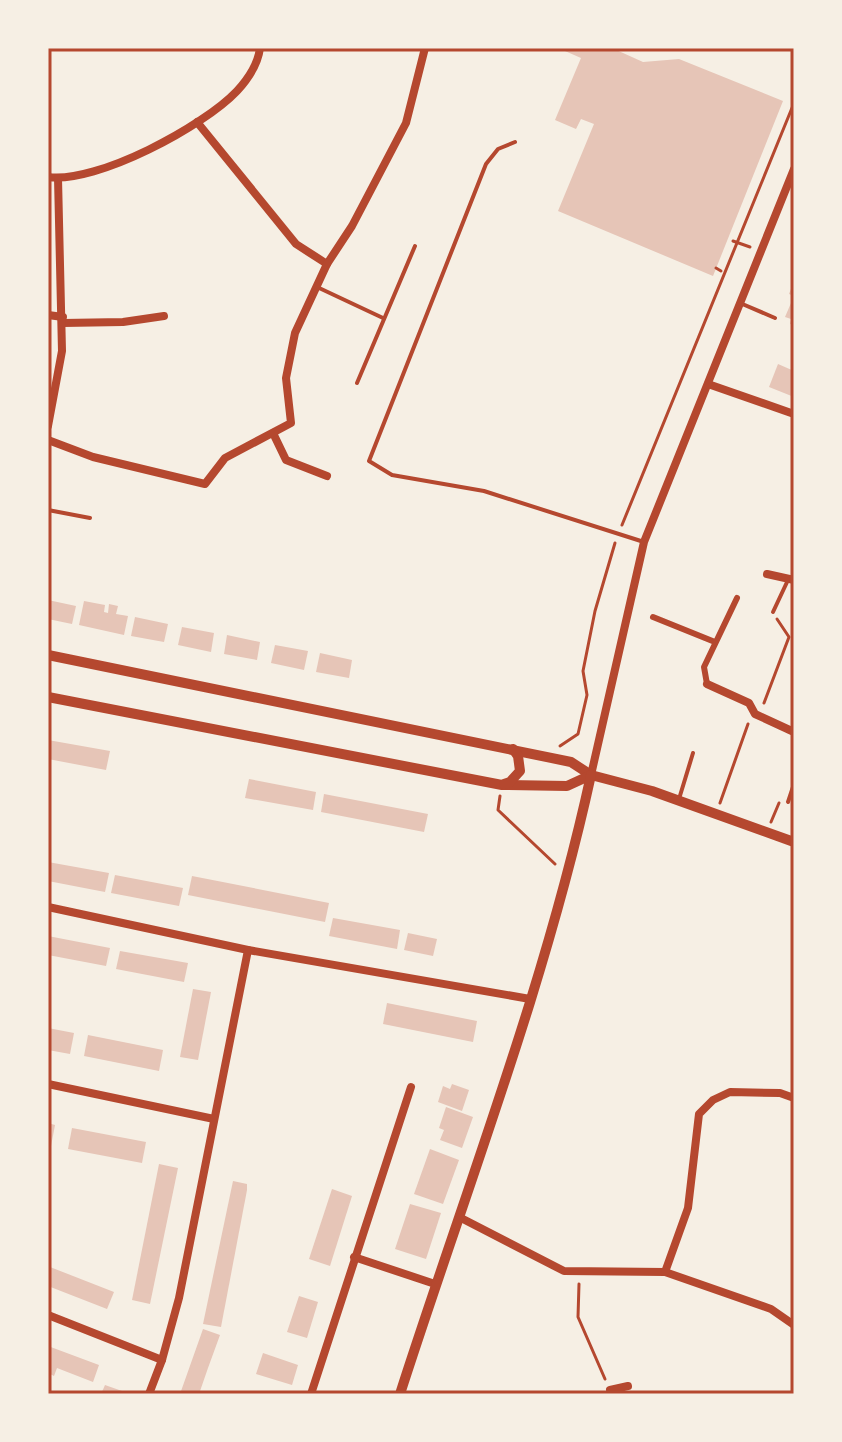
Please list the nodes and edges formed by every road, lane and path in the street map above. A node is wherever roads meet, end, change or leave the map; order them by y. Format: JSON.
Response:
{"nodes":[{"id":1,"x":260,"y":48,"type":"edge"},
{"id":2,"x":425,"y":48,"type":"edge"},
{"id":3,"x":794,"y":103,"type":"edge"},
{"id":4,"x":197,"y":122,"type":"junction"},
{"id":5,"x":515,"y":142,"type":"dead end"},
{"id":6,"x":794,"y":169,"type":"edge"},
{"id":7,"x":48,"y":177,"type":"edge"},
{"id":8,"x":58,"y":178,"type":"junction"},
{"id":9,"x":792,"y":180,"type":"edge"},
{"id":10,"x":736,"y":242,"type":"junction"},
{"id":11,"x":415,"y":246,"type":"dead end"},
{"id":12,"x":761,"y":251,"type":"junction"},
{"id":13,"x":327,"y":264,"type":"junction"},
{"id":14,"x":716,"y":268,"type":"dead end"},
{"id":15,"x":721,"y":271,"type":"dead end"},
{"id":16,"x":317,"y":287,"type":"junction"},
{"id":17,"x":740,"y":303,"type":"junction"},
{"id":18,"x":48,"y":315,"type":"edge"},
{"id":19,"x":164,"y":316,"type":"dead end"},
{"id":20,"x":384,"y":318,"type":"junction"},
{"id":21,"x":775,"y":318,"type":"dead end"},
{"id":22,"x":63,"y":320,"type":"junction"},
{"id":23,"x":357,"y":383,"type":"dead end"},
{"id":24,"x":708,"y":384,"type":"junction"},
{"id":25,"x":794,"y":414,"type":"edge"},
{"id":26,"x":48,"y":426,"type":"edge"},
{"id":27,"x":273,"y":433,"type":"junction"},
{"id":28,"x":48,"y":440,"type":"edge"},
{"id":29,"x":327,"y":476,"type":"dead end"},
{"id":30,"x":48,"y":510,"type":"edge"},
{"id":31,"x":627,"y":510,"type":"dead end"},
{"id":32,"x":90,"y":518,"type":"dead end"},
{"id":33,"x":644,"y":542,"type":"junction"},
{"id":34,"x":611,"y":552,"type":"dead end"},
{"id":35,"x":767,"y":574,"type":"dead end"},
{"id":36,"x":791,"y":580,"type":"edge"},
{"id":37,"x":737,"y":598,"type":"dead end"},
{"id":38,"x":773,"y":612,"type":"joint"},
{"id":39,"x":653,"y":617,"type":"dead end"},
{"id":40,"x":715,"y":642,"type":"junction"},
{"id":41,"x":48,"y":655,"type":"edge"},
{"id":42,"x":707,"y":684,"type":"joint"},
{"id":43,"x":48,"y":697,"type":"edge"},
{"id":44,"x":757,"y":715,"type":"junction"},
{"id":45,"x":794,"y":732,"type":"edge"},
{"id":46,"x":551,"y":745,"type":"dead end"},
{"id":47,"x":513,"y":749,"type":"junction"},
{"id":48,"x":693,"y":753,"type":"dead end"},
{"id":49,"x":591,"y":775,"type":"junction"},
{"id":50,"x":794,"y":784,"type":"edge"},
{"id":51,"x":502,"y":785,"type":"junction"},
{"id":52,"x":678,"y":801,"type":"junction"},
{"id":53,"x":788,"y":802,"type":"joint"},
{"id":54,"x":714,"y":815,"type":"junction"},
{"id":55,"x":767,"y":833,"type":"junction"},
{"id":56,"x":794,"y":842,"type":"edge"},
{"id":57,"x":566,"y":876,"type":"junction"},
{"id":58,"x":48,"y":907,"type":"edge"},
{"id":59,"x":248,"y":950,"type":"junction"},
{"id":60,"x":530,"y":999,"type":"junction"},
{"id":61,"x":48,"y":1084,"type":"edge"},
{"id":62,"x":411,"y":1087,"type":"dead end"},
{"id":63,"x":794,"y":1098,"type":"edge"},
{"id":64,"x":214,"y":1119,"type":"junction"},
{"id":65,"x":461,"y":1218,"type":"junction"},
{"id":66,"x":354,"y":1257,"type":"junction"},
{"id":67,"x":665,"y":1272,"type":"junction"},
{"id":68,"x":581,"y":1273,"type":"junction"},
{"id":69,"x":435,"y":1284,"type":"junction"},
{"id":70,"x":48,"y":1315,"type":"edge"},
{"id":71,"x":794,"y":1325,"type":"edge"},
{"id":72,"x":162,"y":1360,"type":"junction"},
{"id":73,"x":628,"y":1386,"type":"dead end"},
{"id":74,"x":611,"y":1392,"type":"edge"},
{"id":75,"x":149,"y":1394,"type":"edge"},
{"id":76,"x":311,"y":1394,"type":"edge"},
{"id":77,"x":400,"y":1394,"type":"edge"}],
"edges":[{"from":1,"to":4,"type":"street"},
{"from":2,"to":13,"type":"street"},
{"from":3,"to":10,"type":"path"},
{"from":4,"to":8,"type":"street"},
{"from":4,"to":13,"type":"street"},
{"from":5,"to":33,"type":"lane"},
{"from":6,"to":9,"type":"street"},
{"from":7,"to":8,"type":"street"},
{"from":8,"to":22,"type":"street"},
{"from":9,"to":12,"type":"street"},
{"from":10,"to":12,"type":"path"},
{"from":10,"to":31,"type":"path"},
{"from":11,"to":20,"type":"lane"},
{"from":12,"to":17,"type":"street"},
{"from":13,"to":16,"type":"street"},
{"from":14,"to":15,"type":"path"},
{"from":16,"to":20,"type":"lane"},
{"from":16,"to":27,"type":"street"},
{"from":17,"to":21,"type":"lane"},
{"from":17,"to":24,"type":"street"},
{"from":18,"to":22,"type":"street"},
{"from":19,"to":22,"type":"street"},
{"from":20,"to":23,"type":"lane"},
{"from":22,"to":26,"type":"street"},
{"from":24,"to":25,"type":"street"},
{"from":24,"to":33,"type":"street"},
{"from":27,"to":28,"type":"street"},
{"from":27,"to":29,"type":"street"},
{"from":30,"to":32,"type":"lane"},
{"from":33,"to":49,"type":"street"},
{"from":34,"to":46,"type":"path"},
{"from":35,"to":36,"type":"street"},
{"from":36,"to":38,"type":"lane"},
{"from":37,"to":40,"type":"street"},
{"from":38,"to":44,"type":"path"},
{"from":39,"to":40,"type":"street"},
{"from":40,"to":42,"type":"street"},
{"from":41,"to":47,"type":"street"},
{"from":42,"to":44,"type":"street"},
{"from":43,"to":51,"type":"street"},
{"from":44,"to":45,"type":"street"},
{"from":44,"to":54,"type":"path"},
{"from":47,"to":49,"type":"street"},
{"from":47,"to":51,"type":"street"},
{"from":48,"to":52,"type":"lane"},
{"from":49,"to":51,"type":"street"},
{"from":49,"to":52,"type":"street"},
{"from":49,"to":57,"type":"street"},
{"from":50,"to":53,"type":"lane"},
{"from":51,"to":57,"type":"path"},
{"from":52,"to":54,"type":"street"},
{"from":53,"to":55,"type":"path"},
{"from":54,"to":55,"type":"street"},
{"from":55,"to":56,"type":"street"},
{"from":57,"to":60,"type":"street"},
{"from":58,"to":59,"type":"street"},
{"from":59,"to":60,"type":"street"},
{"from":59,"to":64,"type":"street"},
{"from":60,"to":65,"type":"street"},
{"from":61,"to":64,"type":"street"},
{"from":62,"to":66,"type":"street"},
{"from":63,"to":67,"type":"street"},
{"from":64,"to":72,"type":"street"},
{"from":65,"to":68,"type":"street"},
{"from":65,"to":69,"type":"street"},
{"from":66,"to":69,"type":"street"},
{"from":66,"to":76,"type":"street"},
{"from":67,"to":68,"type":"street"},
{"from":67,"to":71,"type":"street"},
{"from":68,"to":74,"type":"path"},
{"from":69,"to":77,"type":"street"},
{"from":70,"to":72,"type":"street"},
{"from":72,"to":75,"type":"street"},
{"from":73,"to":74,"type":"street"}]}
